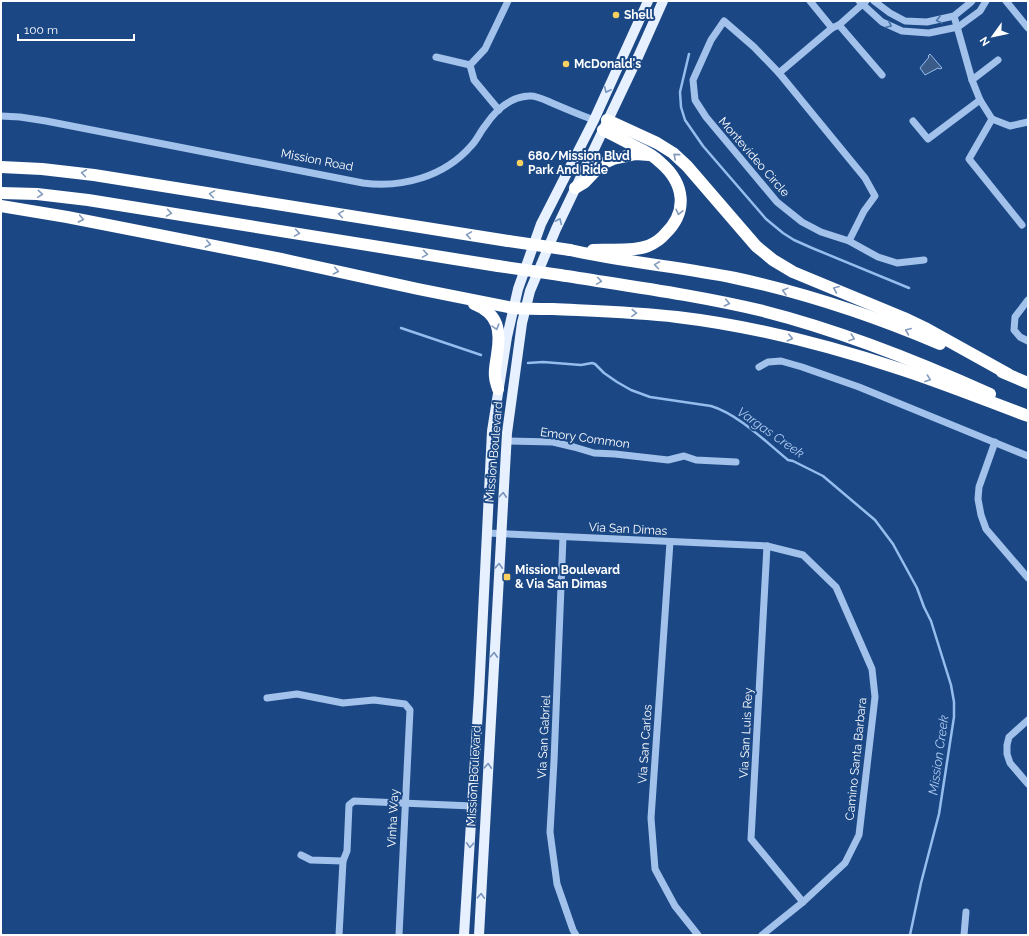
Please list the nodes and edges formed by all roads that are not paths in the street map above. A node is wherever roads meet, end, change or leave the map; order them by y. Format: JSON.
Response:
{"nodes":[{"id":1,"x":508,"y":1,"type":"edge"},
{"id":2,"x":648,"y":1,"type":"edge"},
{"id":3,"x":663,"y":1,"type":"edge"},
{"id":4,"x":810,"y":1,"type":"edge"},
{"id":5,"x":874,"y":1,"type":"edge"},
{"id":6,"x":972,"y":1,"type":"edge"},
{"id":7,"x":986,"y":1,"type":"edge"},
{"id":8,"x":1006,"y":1,"type":"edge"},
{"id":9,"x":862,"y":2,"type":"edge"},
{"id":10,"x":954,"y":16,"type":"junction"},
{"id":11,"x":836,"y":27,"type":"junction"},
{"id":12,"x":958,"y":27,"type":"junction"},
{"id":13,"x":1028,"y":28,"type":"edge"},
{"id":14,"x":436,"y":57,"type":"dead end"},
{"id":15,"x":998,"y":60,"type":"dead end"},
{"id":16,"x":470,"y":65,"type":"junction"},
{"id":17,"x":778,"y":73,"type":"junction"},
{"id":18,"x":882,"y":75,"type":"dead end"},
{"id":19,"x":972,"y":80,"type":"junction"},
{"id":20,"x":980,"y":100,"type":"junction"},
{"id":21,"x":499,"y":110,"type":"junction"},
{"id":22,"x":1,"y":116,"type":"edge"},
{"id":23,"x":992,"y":119,"type":"junction"},
{"id":24,"x":594,"y":120,"type":"junction"},
{"id":25,"x":913,"y":121,"type":"dead end"},
{"id":26,"x":1028,"y":122,"type":"edge"},
{"id":27,"x":605,"y":125,"type":"junction"},
{"id":28,"x":652,"y":156,"type":"junction"},
{"id":29,"x":1,"y":167,"type":"edge"},
{"id":30,"x":575,"y":188,"type":"junction"},
{"id":31,"x":1,"y":193,"type":"edge"},
{"id":32,"x":1,"y":206,"type":"edge"},
{"id":33,"x":1022,"y":225,"type":"dead end"},
{"id":34,"x":849,"y":241,"type":"junction"},
{"id":35,"x":570,"y":250,"type":"junction"},
{"id":36,"x":924,"y":260,"type":"dead end"},
{"id":37,"x":456,"y":297,"type":"junction"},
{"id":38,"x":1028,"y":300,"type":"edge"},
{"id":39,"x":519,"y":309,"type":"junction"},
{"id":40,"x":1028,"y":341,"type":"edge"},
{"id":41,"x":759,"y":367,"type":"dead end"},
{"id":42,"x":1008,"y":374,"type":"junction"},
{"id":43,"x":1028,"y":383,"type":"edge"},
{"id":44,"x":498,"y":389,"type":"junction"},
{"id":45,"x":1028,"y":411,"type":"edge"},
{"id":46,"x":1028,"y":416,"type":"edge"},
{"id":47,"x":507,"y":441,"type":"junction"},
{"id":48,"x":995,"y":442,"type":"junction"},
{"id":49,"x":1028,"y":456,"type":"edge"},
{"id":50,"x":736,"y":462,"type":"dead end"},
{"id":51,"x":487,"y":533,"type":"junction"},
{"id":52,"x":501,"y":534,"type":"junction"},
{"id":53,"x":563,"y":537,"type":"junction"},
{"id":54,"x":670,"y":542,"type":"junction"},
{"id":55,"x":767,"y":546,"type":"junction"},
{"id":56,"x":1028,"y":578,"type":"edge"},
{"id":57,"x":267,"y":698,"type":"dead end"},
{"id":58,"x":1028,"y":720,"type":"edge"},
{"id":59,"x":1028,"y":784,"type":"edge"},
{"id":60,"x":405,"y":804,"type":"junction"},
{"id":61,"x":472,"y":806,"type":"junction"},
{"id":62,"x":301,"y":855,"type":"dead end"},
{"id":63,"x":343,"y":861,"type":"junction"},
{"id":64,"x":803,"y":902,"type":"junction"},
{"id":65,"x":966,"y":912,"type":"dead end"},
{"id":66,"x":339,"y":935,"type":"edge"},
{"id":67,"x":399,"y":935,"type":"edge"},
{"id":68,"x":464,"y":935,"type":"edge"},
{"id":69,"x":479,"y":935,"type":"edge"},
{"id":70,"x":576,"y":935,"type":"edge"},
{"id":71,"x":698,"y":935,"type":"edge"},
{"id":72,"x":763,"y":935,"type":"edge"},
{"id":73,"x":964,"y":935,"type":"edge"}],
"edges":[{"from":1,"to":16,"type":"street"},
{"from":2,"to":24,"type":"main road","name":"Mission Boulevard","one_way":true},
{"from":3,"to":27,"type":"main road","name":"Mission Boulevard"},
{"from":4,"to":11,"type":"street"},
{"from":10,"to":5,"type":"street","one_way":true},
{"from":6,"to":10,"type":"street"},
{"from":7,"to":12,"type":"street"},
{"from":8,"to":13,"type":"street"},
{"from":9,"to":11,"type":"street"},
{"from":9,"to":12,"type":"street","one_way":true},
{"from":10,"to":12,"type":"street"},
{"from":11,"to":17,"type":"street"},
{"from":11,"to":18,"type":"street"},
{"from":12,"to":19,"type":"street"},
{"from":14,"to":16,"type":"street"},
{"from":15,"to":19,"type":"street"},
{"from":16,"to":21,"type":"street"},
{"from":17,"to":34,"type":"street","name":"Montevideo Circle"},
{"from":17,"to":34,"type":"street","name":"Montevideo Circle"},
{"from":19,"to":20,"type":"street"},
{"from":20,"to":23,"type":"street"},
{"from":20,"to":25,"type":"street"},
{"from":21,"to":22,"type":"street","name":"Mission Road"},
{"from":21,"to":24,"type":"street","name":"Mission Road"},
{"from":23,"to":26,"type":"street"},
{"from":23,"to":33,"type":"street"},
{"from":24,"to":27,"type":"main road","name":"Mission Road"},
{"from":24,"to":39,"type":"main road","name":"Mission Boulevard"},
{"from":27,"to":28,"type":"highway"},
{"from":27,"to":30,"type":"main road","name":"Mission Boulevard"},
{"from":42,"to":27,"type":"highway","one_way":true},
{"from":28,"to":30,"type":"highway"},
{"from":28,"to":35,"type":"highway","one_way":true},
{"from":35,"to":29,"type":"highway","one_way":true,"bridge":true},
{"from":39,"to":30,"type":"main road","name":"Mission Boulevard","one_way":true},
{"from":31,"to":45,"type":"highway","one_way":true,"bridge":true},
{"from":32,"to":37,"type":"highway","one_way":true},
{"from":34,"to":36,"type":"street"},
{"from":42,"to":35,"type":"highway","one_way":true},
{"from":37,"to":39,"type":"highway"},
{"from":37,"to":44,"type":"highway","one_way":true},
{"from":38,"to":40,"type":"street"},
{"from":39,"to":44,"type":"main road","name":"Mission Boulevard"},
{"from":39,"to":46,"type":"highway","one_way":true},
{"from":39,"to":47,"type":"main road","name":"Mission Boulevard"},
{"from":41,"to":48,"type":"street"},
{"from":42,"to":43,"type":"highway"},
{"from":44,"to":51,"type":"main road","name":"Mission Boulevard"},
{"from":47,"to":50,"type":"street","name":"Emory Common"},
{"from":52,"to":47,"type":"main road","name":"Mission Boulevard","one_way":true},
{"from":48,"to":49,"type":"street"},
{"from":48,"to":56,"type":"street"},
{"from":51,"to":52,"type":"street","name":"Via San Dimas"},
{"from":51,"to":61,"type":"main road","name":"Mission Boulevard"},
{"from":52,"to":53,"type":"street","name":"Via San Dimas"},
{"from":69,"to":52,"type":"main road","name":"Mission Boulevard","one_way":true},
{"from":53,"to":54,"type":"street","name":"Via San Dimas"},
{"from":53,"to":70,"type":"street","name":"Via San Gabriel"},
{"from":54,"to":55,"type":"street","name":"Via San Dimas"},
{"from":54,"to":71,"type":"street","name":"Via San Carlos"},
{"from":55,"to":64,"type":"street","name":"Via San Luis Rey"},
{"from":55,"to":64,"type":"street","name":"Camino Santa Barbara"},
{"from":57,"to":60,"type":"street","name":"Vinha Way"},
{"from":58,"to":59,"type":"street"},
{"from":60,"to":61,"type":"street"},
{"from":60,"to":63,"type":"street"},
{"from":60,"to":67,"type":"street","name":"Vinha Way"},
{"from":61,"to":68,"type":"main road","name":"Mission Boulevard","one_way":true},
{"from":62,"to":63,"type":"street"},
{"from":63,"to":66,"type":"street"},
{"from":64,"to":72,"type":"street","name":"Camino Santa Barbara"},
{"from":65,"to":73,"type":"street"}]}
